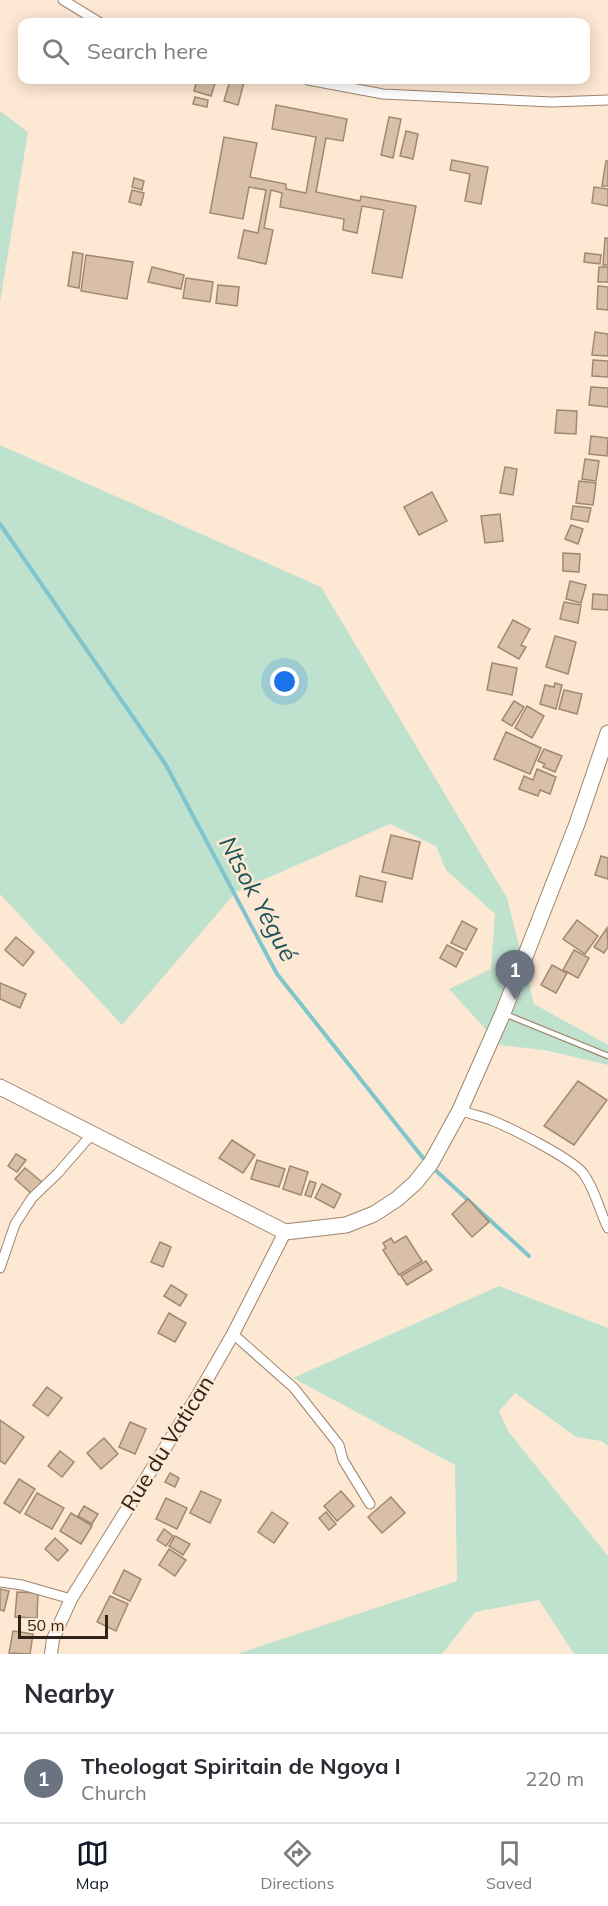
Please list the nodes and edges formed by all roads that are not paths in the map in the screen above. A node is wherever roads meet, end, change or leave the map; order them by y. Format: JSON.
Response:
{"nodes":[{"id":1,"x":63,"y":0,"type":"edge"},
{"id":2,"x":92,"y":18,"type":"edge"},
{"id":3,"x":329,"y":84,"type":"edge"},
{"id":4,"x":608,"y":100,"type":"edge"},
{"id":5,"x":608,"y":734,"type":"edge"},
{"id":6,"x":502,"y":1013,"type":"junction"},
{"id":7,"x":608,"y":1056,"type":"edge"},
{"id":8,"x":0,"y":1087,"type":"edge"},
{"id":9,"x":460,"y":1110,"type":"junction"},
{"id":10,"x":92,"y":1134,"type":"junction"},
{"id":11,"x":608,"y":1228,"type":"edge"},
{"id":12,"x":285,"y":1232,"type":"junction"},
{"id":13,"x":0,"y":1268,"type":"edge"},
{"id":14,"x":233,"y":1334,"type":"junction"},
{"id":15,"x":370,"y":1504,"type":"dead end"},
{"id":16,"x":0,"y":1582,"type":"edge"},
{"id":17,"x":71,"y":1599,"type":"junction"},
{"id":18,"x":51,"y":1654,"type":"edge"}],
"edges":[{"from":1,"to":2,"type":"street"},
{"from":3,"to":4,"type":"street"},
{"from":5,"to":6,"type":"main road"},
{"from":6,"to":7,"type":"lane"},
{"from":6,"to":9,"type":"main road"},
{"from":8,"to":10,"type":"main road"},
{"from":9,"to":11,"type":"street"},
{"from":9,"to":12,"type":"main road"},
{"from":10,"to":12,"type":"main road"},
{"from":10,"to":13,"type":"street"},
{"from":12,"to":14,"type":"street","name":"Rue du Vatican"},
{"from":14,"to":15,"type":"street"},
{"from":14,"to":17,"type":"street","name":"Rue du Vatican"},
{"from":16,"to":17,"type":"street"},
{"from":17,"to":18,"type":"street","name":"Rue du Vatican"}]}
